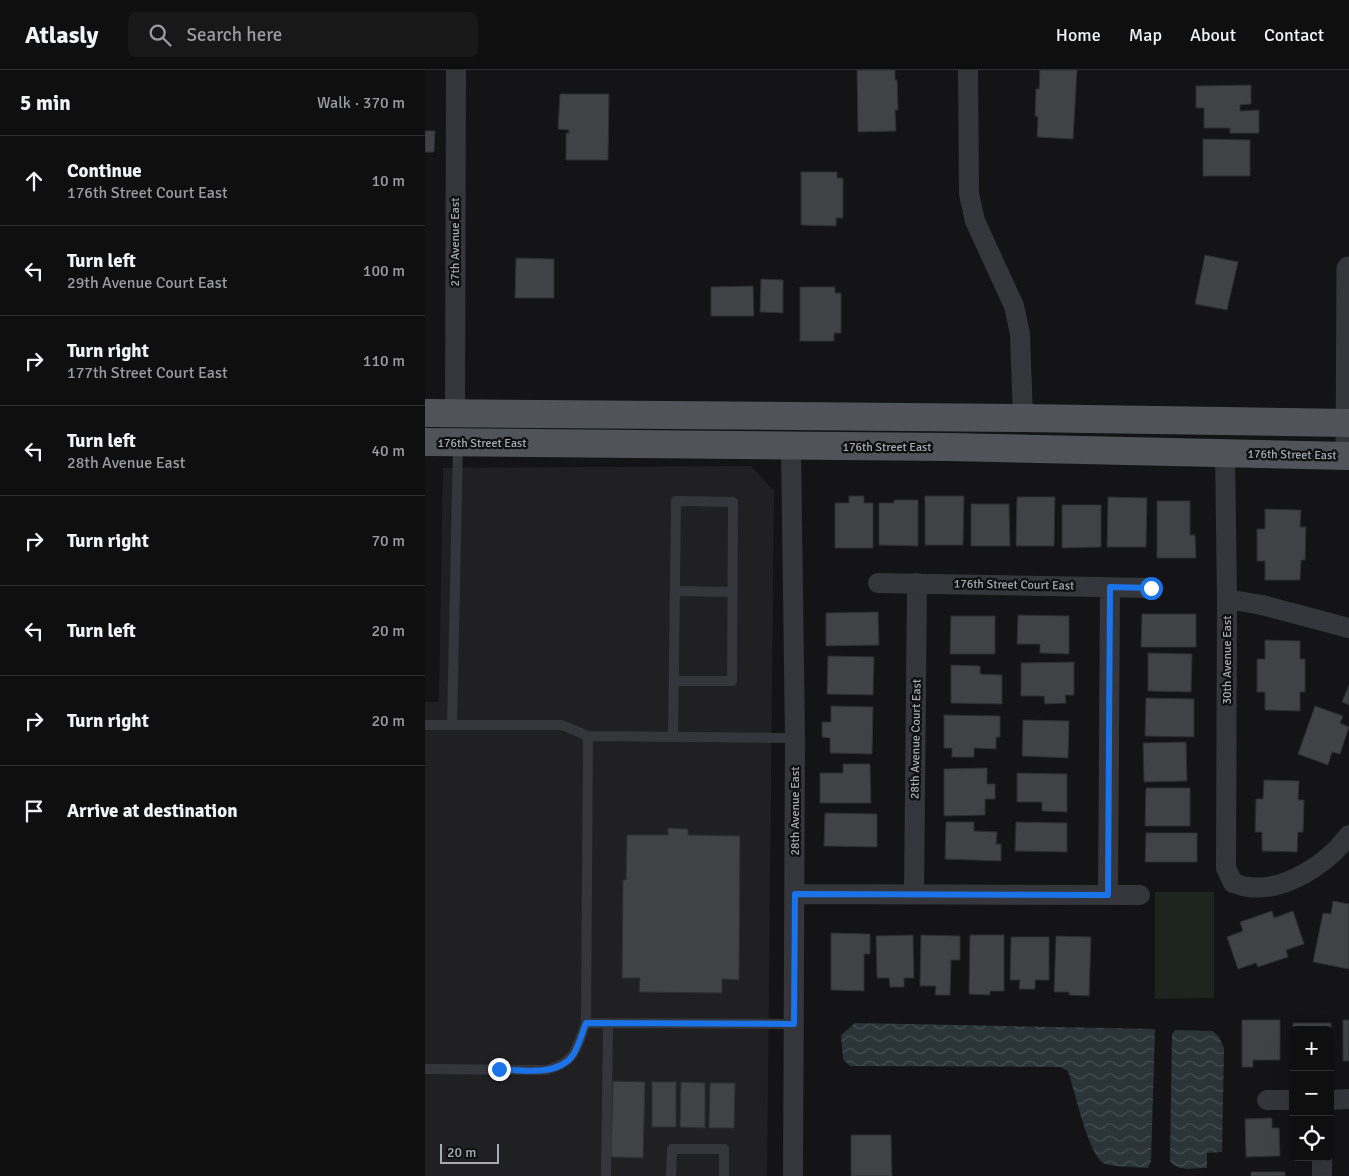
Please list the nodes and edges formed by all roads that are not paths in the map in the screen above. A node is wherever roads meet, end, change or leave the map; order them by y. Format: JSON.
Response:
{"nodes":[{"id":1,"x":456,"y":70,"type":"edge"},
{"id":2,"x":968,"y":70,"type":"edge"},
{"id":3,"x":1349,"y":269,"type":"edge"},
{"id":4,"x":425,"y":413,"type":"edge"},
{"id":5,"x":455,"y":414,"type":"junction"},
{"id":6,"x":926,"y":418,"type":"junction"},
{"id":7,"x":1023,"y":418,"type":"junction"},
{"id":8,"x":1348,"y":423,"type":"edge"},
{"id":9,"x":425,"y":442,"type":"edge"},
{"id":10,"x":458,"y":442,"type":"junction"},
{"id":11,"x":791,"y":446,"type":"junction"},
{"id":12,"x":1225,"y":453,"type":"junction"},
{"id":13,"x":1348,"y":456,"type":"edge"},
{"id":14,"x":878,"y":583,"type":"dead end"},
{"id":15,"x":917,"y":583,"type":"junction"},
{"id":16,"x":1110,"y":587,"type":"junction"},
{"id":17,"x":1151,"y":588,"type":"dead end"},
{"id":18,"x":675,"y":591,"type":"junction"},
{"id":19,"x":733,"y":592,"type":"junction"},
{"id":20,"x":1227,"y":599,"type":"junction"},
{"id":21,"x":1349,"y":628,"type":"edge"},
{"id":22,"x":674,"y":681,"type":"junction"},
{"id":23,"x":425,"y":725,"type":"edge"},
{"id":24,"x":452,"y":725,"type":"junction"},
{"id":25,"x":588,"y":736,"type":"junction"},
{"id":26,"x":673,"y":736,"type":"junction"},
{"id":27,"x":795,"y":738,"type":"junction"},
{"id":28,"x":1349,"y":835,"type":"edge"},
{"id":29,"x":795,"y":894,"type":"junction"},
{"id":30,"x":914,"y":894,"type":"junction"},
{"id":31,"x":1108,"y":895,"type":"junction"},
{"id":32,"x":1140,"y":895,"type":"dead end"},
{"id":33,"x":586,"y":1023,"type":"junction"},
{"id":34,"x":608,"y":1023,"type":"junction"},
{"id":35,"x":794,"y":1024,"type":"junction"},
{"id":36,"x":425,"y":1068,"type":"edge"},
{"id":37,"x":1349,"y":1099,"type":"edge"},
{"id":38,"x":1267,"y":1100,"type":"dead end"},
{"id":39,"x":1289,"y":1100,"type":"edge"},
{"id":40,"x":1334,"y":1100,"type":"edge"},
{"id":41,"x":1322,"y":1161,"type":"edge"},
{"id":42,"x":605,"y":1176,"type":"edge"},
{"id":43,"x":671,"y":1176,"type":"edge"},
{"id":44,"x":724,"y":1176,"type":"edge"},
{"id":45,"x":793,"y":1176,"type":"edge"},
{"id":46,"x":1322,"y":1176,"type":"edge"}],
"edges":[{"from":1,"to":5,"type":"street","name":"27th Avenue East"},
{"from":2,"to":7,"type":"street"},
{"from":3,"to":8,"type":"street"},
{"from":4,"to":5,"type":"main road"},
{"from":5,"to":6,"type":"main road"},
{"from":6,"to":7,"type":"main road"},
{"from":6,"to":11,"type":"main road"},
{"from":7,"to":8,"type":"main road"},
{"from":8,"to":13,"type":"street"},
{"from":9,"to":10,"type":"main road","name":"176th Street East"},
{"from":10,"to":11,"type":"main road","name":"176th Street East"},
{"from":10,"to":24,"type":"lane"},
{"from":11,"to":12,"type":"main road","name":"176th Street East"},
{"from":11,"to":27,"type":"street","name":"28th Avenue East"},
{"from":12,"to":13,"type":"main road","name":"176th Street East"},
{"from":12,"to":20,"type":"street","name":"30th Avenue East"},
{"from":14,"to":15,"type":"street","name":"176th Street Court East"},
{"from":15,"to":16,"type":"street","name":"176th Street Court East"},
{"from":15,"to":30,"type":"street","name":"28th Avenue Court East"},
{"from":16,"to":17,"type":"street","name":"176th Street Court East"},
{"from":16,"to":31,"type":"street"},
{"from":18,"to":19,"type":"lane"},
{"from":18,"to":19,"type":"lane"},
{"from":18,"to":22,"type":"lane"},
{"from":19,"to":22,"type":"lane"},
{"from":20,"to":21,"type":"street"},
{"from":20,"to":28,"type":"street","name":"30th Avenue East"},
{"from":22,"to":26,"type":"lane"},
{"from":23,"to":24,"type":"lane"},
{"from":24,"to":25,"type":"lane"},
{"from":25,"to":26,"type":"lane"},
{"from":25,"to":33,"type":"lane"},
{"from":26,"to":27,"type":"lane"},
{"from":27,"to":29,"type":"street","name":"28th Avenue East"},
{"from":29,"to":30,"type":"street"},
{"from":29,"to":35,"type":"street","name":"28th Avenue East"},
{"from":30,"to":31,"type":"street"},
{"from":31,"to":32,"type":"street"},
{"from":33,"to":34,"type":"lane"},
{"from":33,"to":36,"type":"lane"},
{"from":34,"to":35,"type":"lane"},
{"from":34,"to":42,"type":"lane"},
{"from":35,"to":45,"type":"street","name":"28th Avenue East"},
{"from":37,"to":40,"type":"street"},
{"from":38,"to":39,"type":"street"},
{"from":41,"to":46,"type":"street"},
{"from":43,"to":44,"type":"lane"}]}
